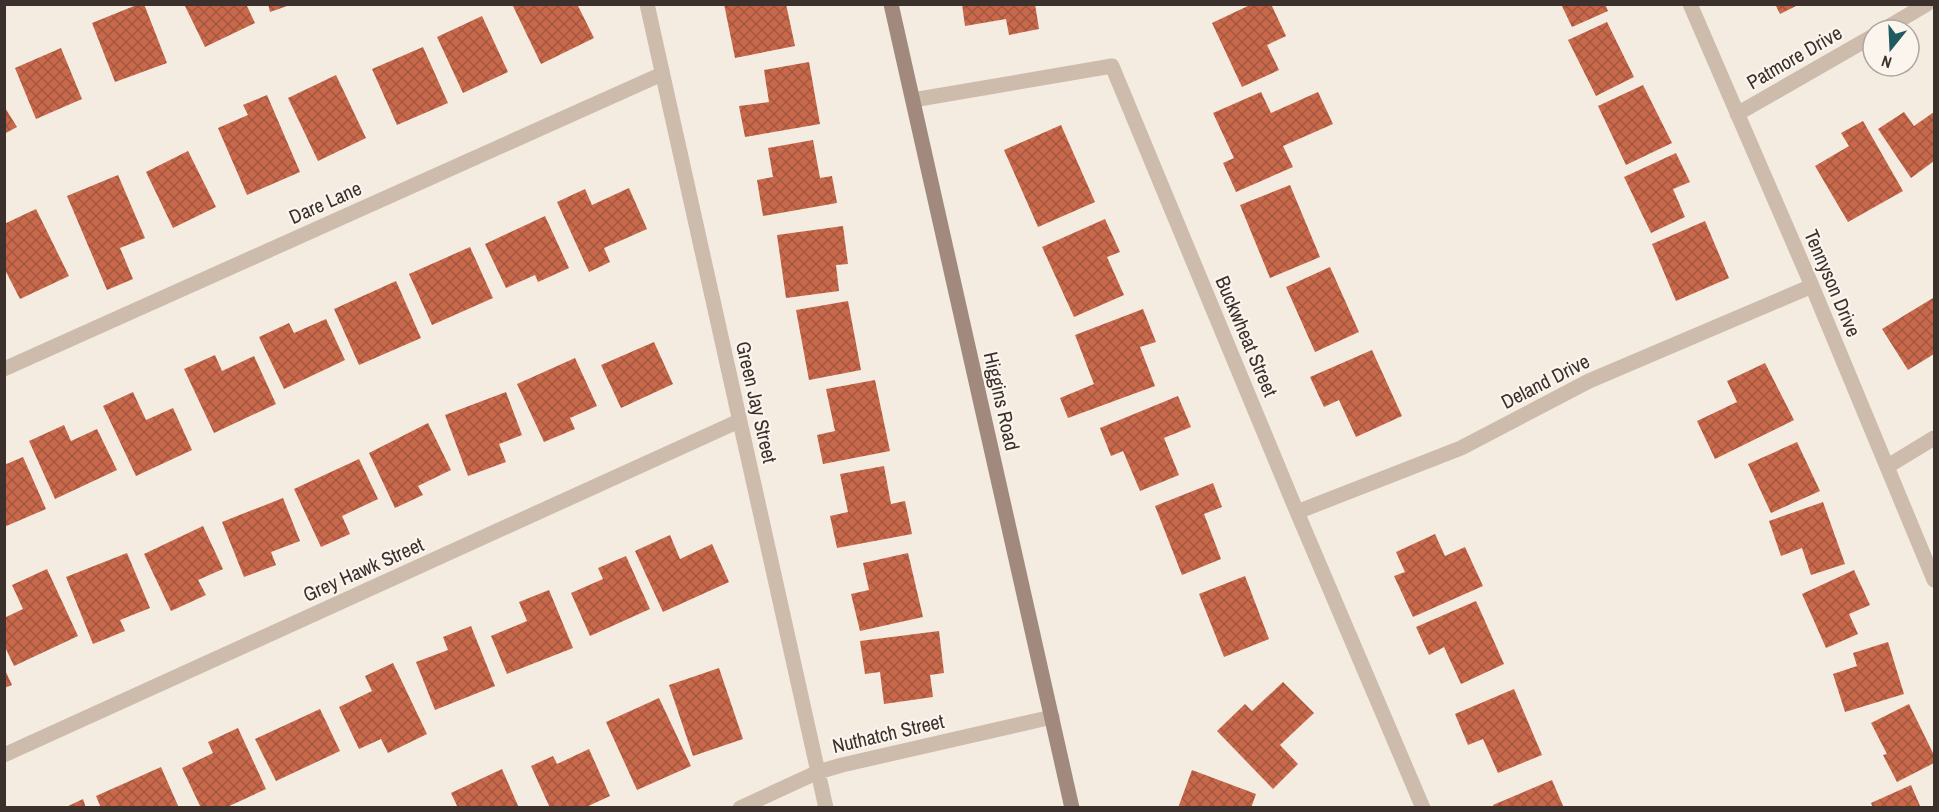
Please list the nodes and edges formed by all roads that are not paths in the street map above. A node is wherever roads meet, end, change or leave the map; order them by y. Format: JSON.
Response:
{"nodes":[{"id":1,"x":647,"y":4,"type":"edge"},
{"id":2,"x":891,"y":4,"type":"edge"},
{"id":3,"x":1690,"y":4,"type":"edge"},
{"id":4,"x":1927,"y":4,"type":"edge"},
{"id":5,"x":1903,"y":18,"type":"edge"},
{"id":6,"x":1861,"y":43,"type":"edge"},
{"id":7,"x":662,"y":74,"type":"junction"},
{"id":8,"x":913,"y":100,"type":"junction"},
{"id":9,"x":1737,"y":114,"type":"junction"},
{"id":10,"x":1812,"y":286,"type":"junction"},
{"id":11,"x":4,"y":369,"type":"edge"},
{"id":12,"x":740,"y":421,"type":"junction"},
{"id":13,"x":1935,"y":438,"type":"edge"},
{"id":14,"x":1888,"y":466,"type":"junction"},
{"id":15,"x":1297,"y":512,"type":"junction"},
{"id":16,"x":1935,"y":580,"type":"edge"},
{"id":17,"x":1052,"y":717,"type":"junction"},
{"id":18,"x":4,"y":755,"type":"edge"},
{"id":19,"x":818,"y":772,"type":"junction"},
{"id":20,"x":740,"y":807,"type":"edge"},
{"id":21,"x":826,"y":807,"type":"edge"},
{"id":22,"x":1072,"y":807,"type":"edge"},
{"id":23,"x":1423,"y":807,"type":"edge"}],
"edges":[{"from":1,"to":7,"type":"street","name":"Green Jay Street"},
{"from":2,"to":8,"type":"street","name":"Higgins Road"},
{"from":3,"to":9,"type":"street","name":"Tennyson Drive"},
{"from":4,"to":5,"type":"street"},
{"from":6,"to":9,"type":"street","name":"Patmore Drive"},
{"from":7,"to":11,"type":"street","name":"Dare Lane"},
{"from":7,"to":12,"type":"street","name":"Green Jay Street"},
{"from":8,"to":15,"type":"street","name":"Buckwheat Street"},
{"from":8,"to":17,"type":"street","name":"Higgins Road"},
{"from":9,"to":10,"type":"street","name":"Tennyson Drive"},
{"from":10,"to":14,"type":"street","name":"Tennyson Drive"},
{"from":10,"to":15,"type":"street","name":"Deland Drive"},
{"from":12,"to":18,"type":"street","name":"Grey Hawk Street"},
{"from":12,"to":19,"type":"street","name":"Green Jay Street"},
{"from":13,"to":14,"type":"street"},
{"from":14,"to":16,"type":"street","name":"Tennyson Drive"},
{"from":15,"to":23,"type":"street","name":"Buckwheat Street"},
{"from":17,"to":19,"type":"street","name":"Nuthatch Street"},
{"from":17,"to":22,"type":"street","name":"Higgins Road"},
{"from":19,"to":20,"type":"street","name":"Nuthatch Street"},
{"from":19,"to":21,"type":"street","name":"Green Jay Street"}]}
